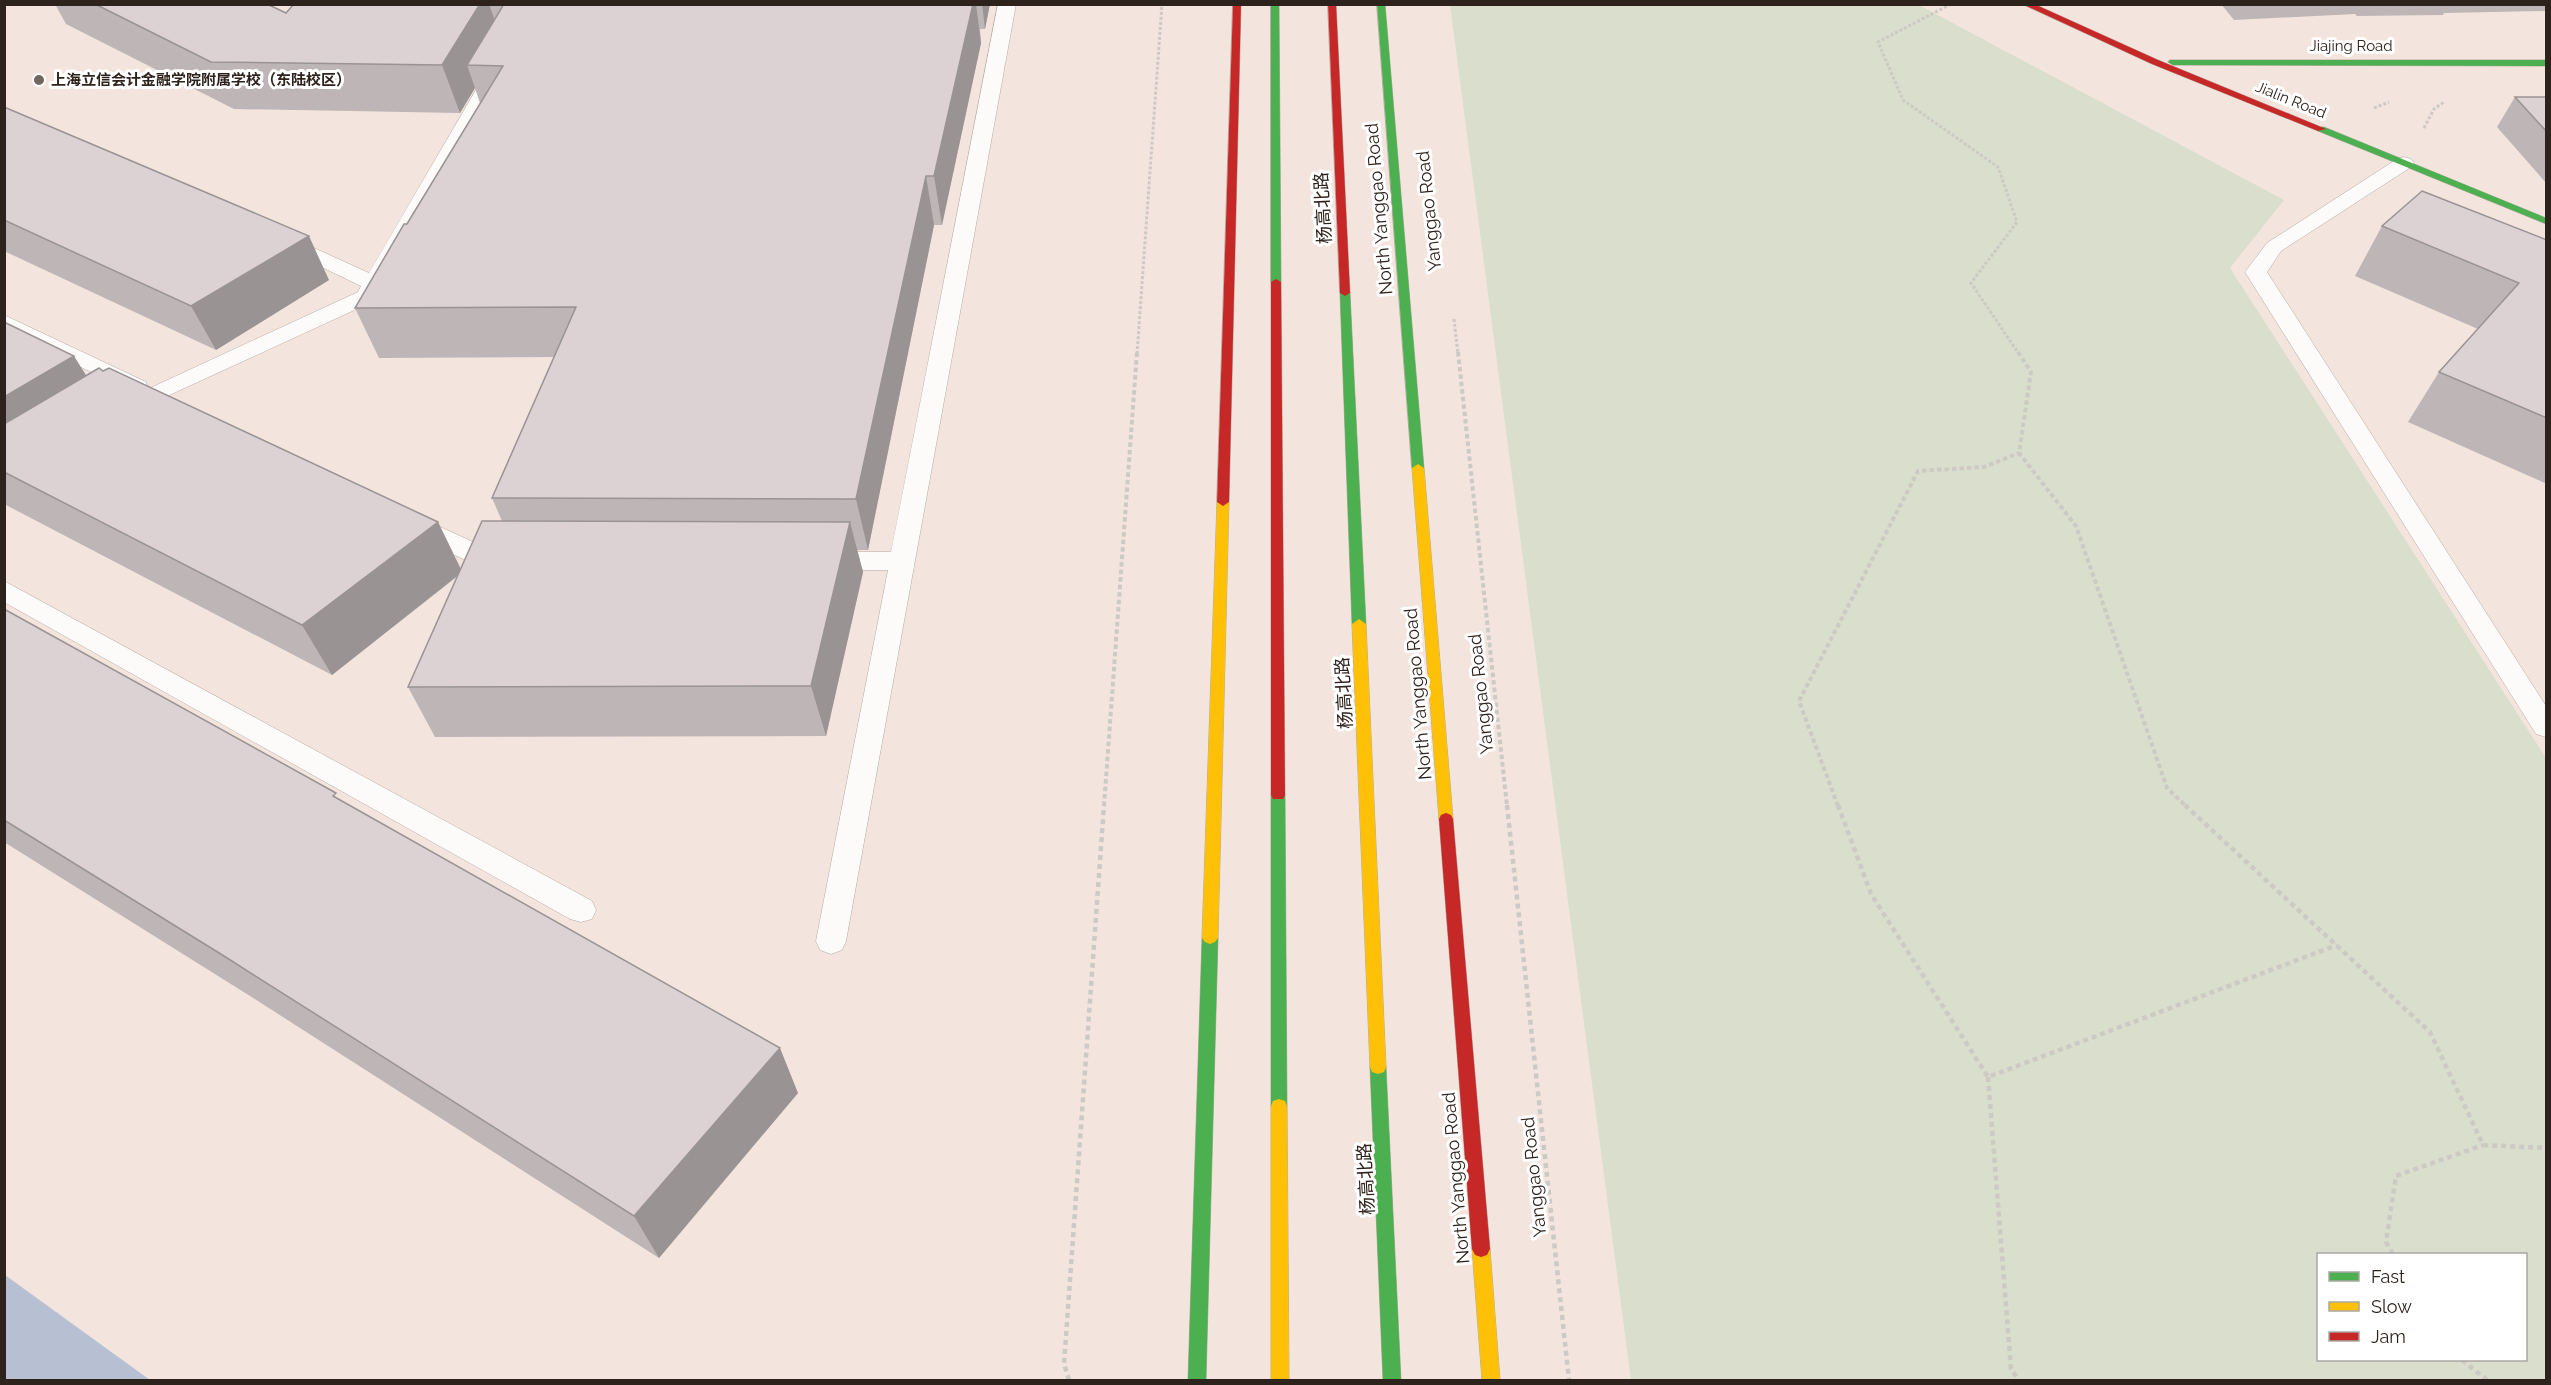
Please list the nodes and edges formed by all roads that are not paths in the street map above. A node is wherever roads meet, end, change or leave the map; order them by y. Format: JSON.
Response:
{"nodes":[{"id":1,"x":535,"y":4,"type":"edge"},
{"id":2,"x":1006,"y":4,"type":"edge"},
{"id":3,"x":1237,"y":4,"type":"edge"},
{"id":4,"x":1275,"y":4,"type":"edge"},
{"id":5,"x":1332,"y":4,"type":"edge"},
{"id":6,"x":1381,"y":4,"type":"edge"},
{"id":7,"x":2026,"y":4,"type":"edge"},
{"id":8,"x":494,"y":34,"type":"edge"},
{"id":9,"x":518,"y":34,"type":"junction"},
{"id":10,"x":541,"y":34,"type":"edge"},
{"id":11,"x":2155,"y":62,"type":"junction"},
{"id":12,"x":2547,"y":63,"type":"edge"},
{"id":13,"x":2191,"y":77,"type":"junction"},
{"id":14,"x":2235,"y":78,"type":"dead end"},
{"id":15,"x":2404,"y":163,"type":"junction"},
{"id":16,"x":2547,"y":221,"type":"edge"},
{"id":17,"x":266,"y":233,"type":"edge"},
{"id":18,"x":373,"y":283,"type":"junction"},
{"id":19,"x":4,"y":321,"type":"edge"},
{"id":20,"x":152,"y":394,"type":"junction"},
{"id":21,"x":183,"y":409,"type":"edge"},
{"id":22,"x":111,"y":417,"type":"edge"},
{"id":23,"x":394,"y":513,"type":"edge"},
{"id":24,"x":525,"y":560,"type":"edge"},
{"id":25,"x":796,"y":561,"type":"edge"},
{"id":26,"x":902,"y":561,"type":"junction"},
{"id":27,"x":4,"y":590,"type":"edge"},
{"id":28,"x":2547,"y":727,"type":"edge"},
{"id":29,"x":580,"y":910,"type":"dead end"},
{"id":30,"x":831,"y":941,"type":"dead end"},
{"id":31,"x":1197,"y":1380,"type":"edge"},
{"id":32,"x":1280,"y":1380,"type":"edge"},
{"id":33,"x":1392,"y":1380,"type":"edge"},
{"id":34,"x":1491,"y":1380,"type":"edge"}],
"edges":[{"from":1,"to":9,"type":"lane"},
{"from":2,"to":26,"type":"lane"},
{"from":3,"to":31,"type":"main road"},
{"from":4,"to":32,"type":"main road"},
{"from":5,"to":33,"type":"main road","name":"杨高北路"},
{"from":6,"to":34,"type":"main road","name":"North Yanggao Road"},
{"from":7,"to":11,"type":"main road","name":"Jialin Road"},
{"from":8,"to":9,"type":"lane"},
{"from":9,"to":10,"type":"lane"},
{"from":9,"to":18,"type":"lane"},
{"from":11,"to":12,"type":"main road","name":"Jiajing Road"},
{"from":11,"to":13,"type":"main road","name":"Jialin Road"},
{"from":13,"to":14,"type":"main road"},
{"from":13,"to":15,"type":"main road","name":"Jialin Road"},
{"from":15,"to":16,"type":"main road","name":"Jialin Road"},
{"from":15,"to":28,"type":"lane"},
{"from":17,"to":18,"type":"lane"},
{"from":18,"to":20,"type":"lane"},
{"from":19,"to":20,"type":"lane"},
{"from":20,"to":21,"type":"lane"},
{"from":20,"to":22,"type":"lane"},
{"from":23,"to":24,"type":"lane"},
{"from":25,"to":26,"type":"lane"},
{"from":26,"to":30,"type":"lane"},
{"from":27,"to":29,"type":"lane"}]}
